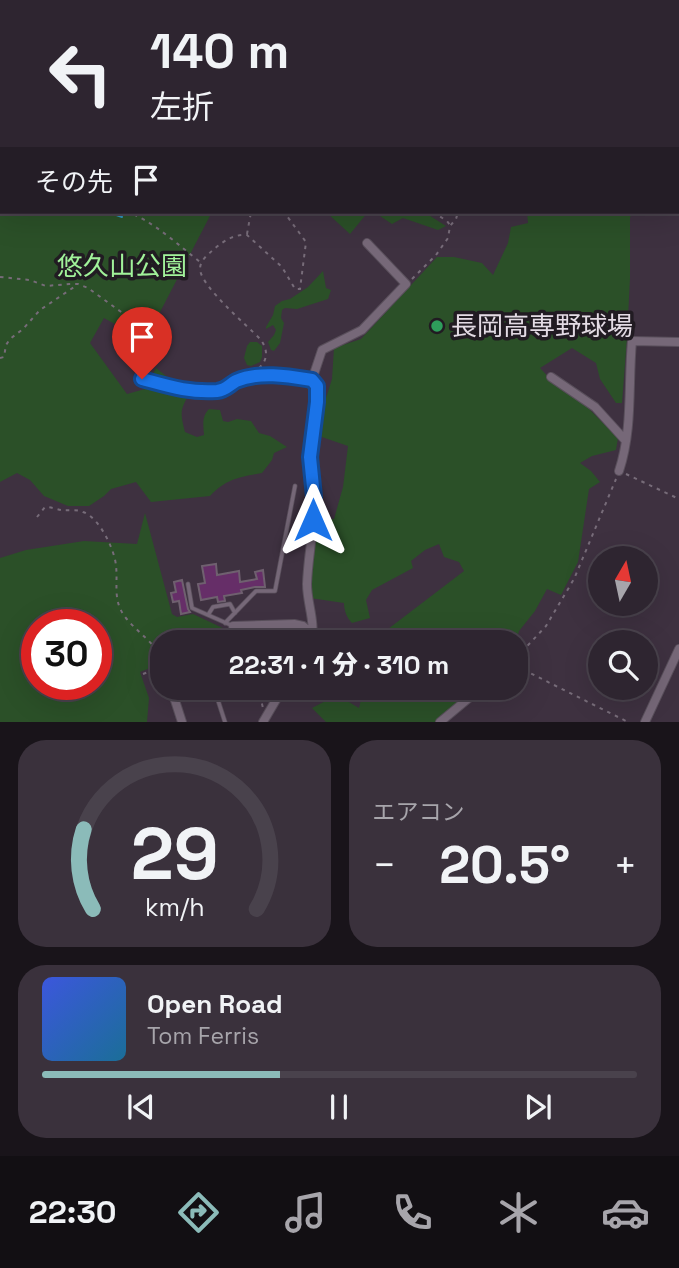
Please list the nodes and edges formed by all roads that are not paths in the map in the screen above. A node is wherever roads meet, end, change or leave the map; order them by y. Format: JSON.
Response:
{"nodes":[{"id":1,"x":368,"y":243,"type":"dead end"},
{"id":2,"x":679,"y":342,"type":"edge"},
{"id":3,"x":551,"y":377,"type":"dead end"},
{"id":4,"x":142,"y":379,"type":"dead end"},
{"id":5,"x":312,"y":380,"type":"junction"},
{"id":6,"x":625,"y":440,"type":"junction"},
{"id":7,"x":619,"y":471,"type":"road end"},
{"id":8,"x":296,"y":486,"type":"dead end"},
{"id":9,"x":188,"y":584,"type":"dead end"},
{"id":10,"x":235,"y":613,"type":"junction"},
{"id":11,"x":208,"y":615,"type":"junction"},
{"id":12,"x":229,"y":624,"type":"junction"},
{"id":13,"x":306,"y":630,"type":"edge"},
{"id":14,"x":312,"y":630,"type":"edge"},
{"id":15,"x":679,"y":649,"type":"edge"},
{"id":16,"x":175,"y":700,"type":"edge"},
{"id":17,"x":218,"y":700,"type":"edge"},
{"id":18,"x":276,"y":700,"type":"edge"},
{"id":19,"x":467,"y":700,"type":"edge"},
{"id":20,"x":265,"y":719,"type":"edge"},
{"id":21,"x":182,"y":722,"type":"edge"},
{"id":22,"x":225,"y":722,"type":"edge"},
{"id":23,"x":440,"y":722,"type":"edge"},
{"id":24,"x":645,"y":722,"type":"edge"}],
"edges":[{"from":1,"to":5,"type":"street"},
{"from":2,"to":6,"type":"street"},
{"from":3,"to":6,"type":"street"},
{"from":4,"to":5,"type":"street"},
{"from":5,"to":14,"type":"street"},
{"from":6,"to":7,"type":"street"},
{"from":8,"to":10,"type":"lane"},
{"from":9,"to":11,"type":"lane"},
{"from":10,"to":11,"type":"lane"},
{"from":10,"to":12,"type":"lane"},
{"from":11,"to":12,"type":"lane"},
{"from":12,"to":13,"type":"street"},
{"from":15,"to":24,"type":"street"},
{"from":16,"to":21,"type":"street"},
{"from":17,"to":22,"type":"lane"},
{"from":18,"to":20,"type":"street"},
{"from":19,"to":23,"type":"street"}]}
